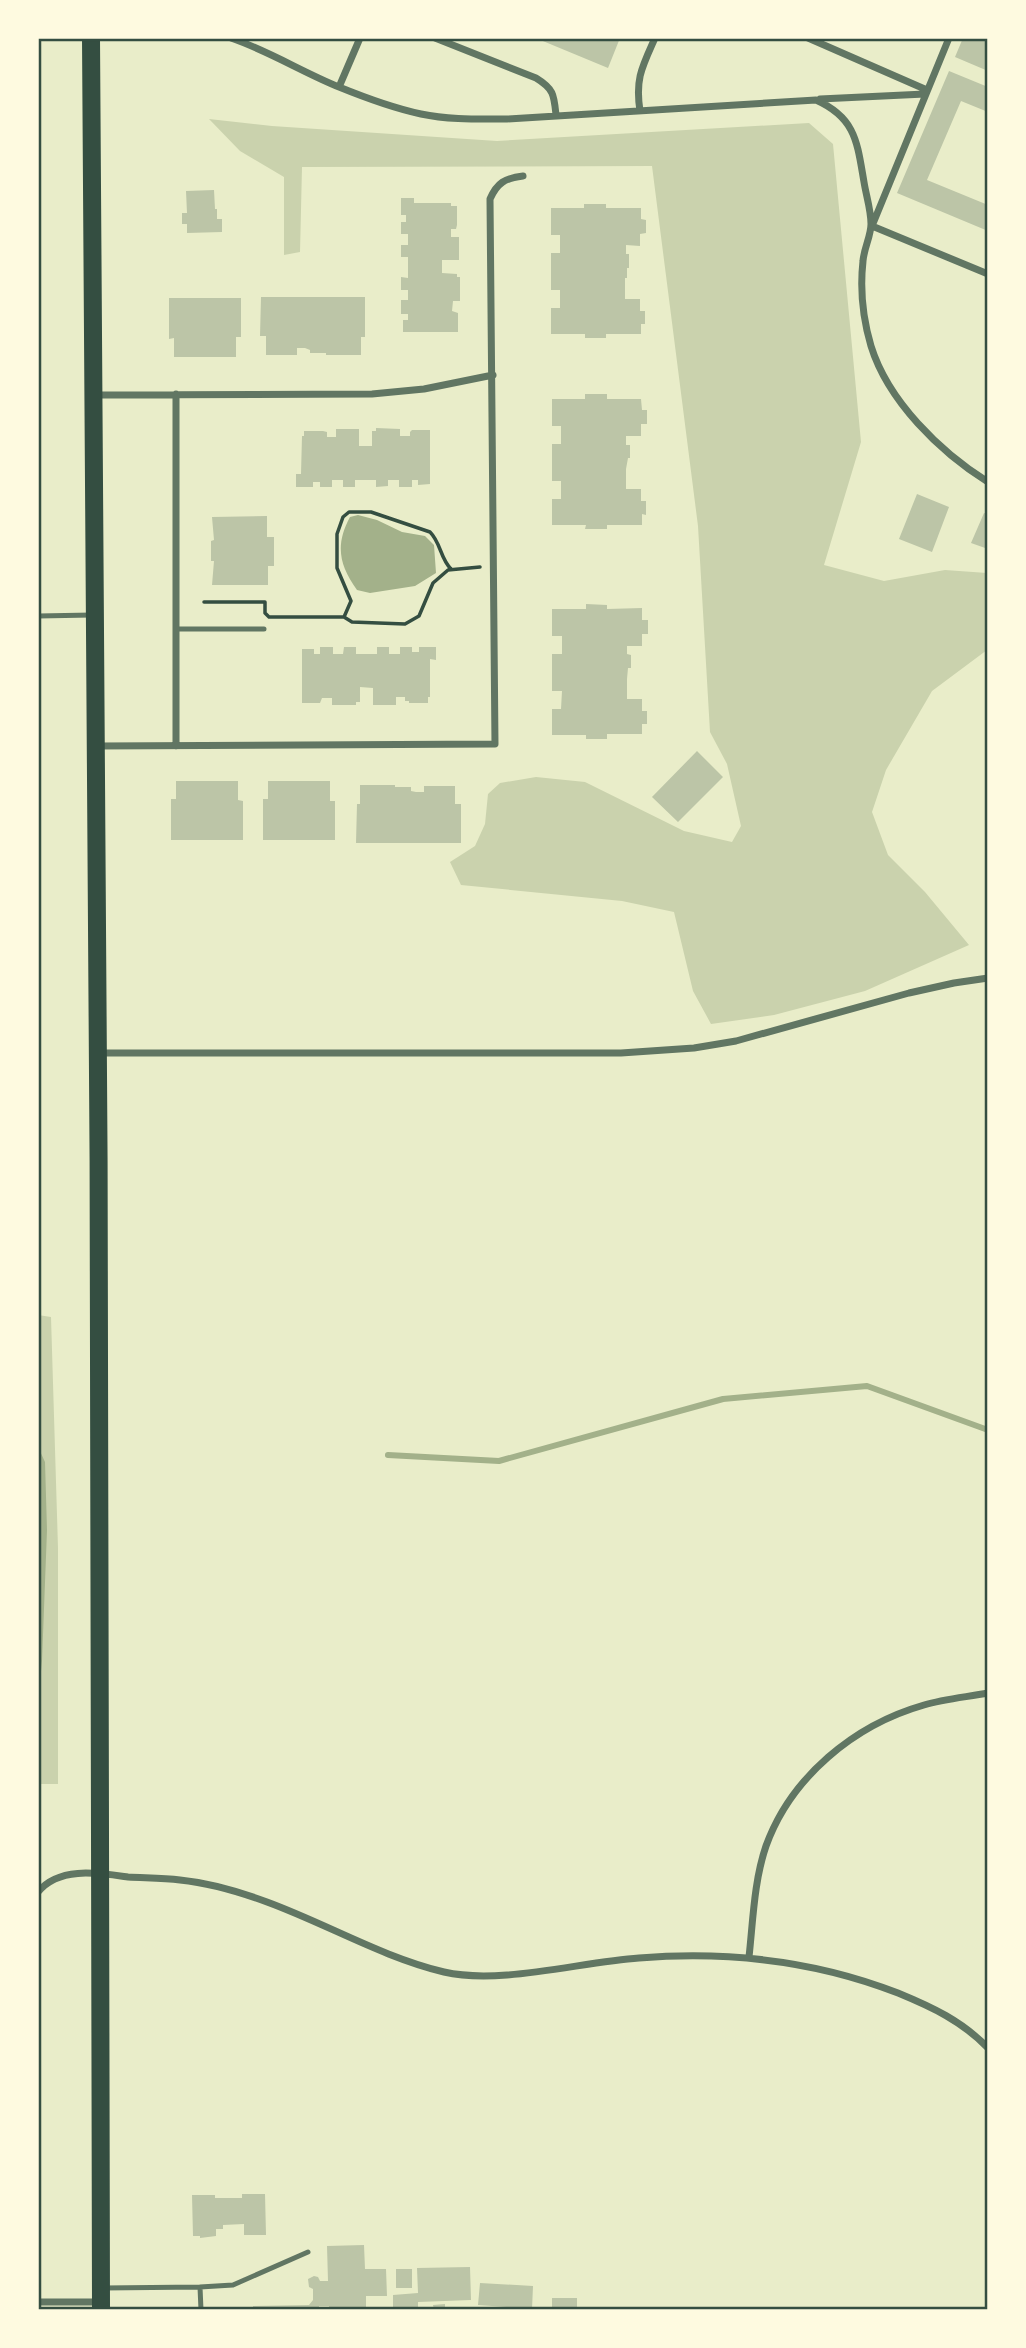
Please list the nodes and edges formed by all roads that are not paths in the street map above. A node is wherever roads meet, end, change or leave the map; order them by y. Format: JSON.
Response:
{"nodes":[{"id":1,"x":91,"y":38,"type":"edge"},
{"id":2,"x":231,"y":38,"type":"edge"},
{"id":3,"x":360,"y":38,"type":"edge"},
{"id":4,"x":435,"y":38,"type":"edge"},
{"id":5,"x":654,"y":38,"type":"edge"},
{"id":6,"x":807,"y":38,"type":"edge"},
{"id":7,"x":949,"y":38,"type":"edge"},
{"id":8,"x":339,"y":87,"type":"junction"},
{"id":9,"x":926,"y":92,"type":"junction"},
{"id":10,"x":816,"y":100,"type":"junction"},
{"id":11,"x":639,"y":111,"type":"junction"},
{"id":12,"x":556,"y":116,"type":"junction"},
{"id":13,"x":523,"y":176,"type":"dead end"},
{"id":14,"x":872,"y":226,"type":"junction"},
{"id":15,"x":988,"y":274,"type":"edge"},
{"id":16,"x":493,"y":375,"type":"junction"},
{"id":17,"x":176,"y":394,"type":"junction"},
{"id":18,"x":95,"y":395,"type":"junction"},
{"id":19,"x":988,"y":482,"type":"edge"},
{"id":20,"x":96,"y":615,"type":"junction"},
{"id":21,"x":38,"y":616,"type":"edge"},
{"id":22,"x":176,"y":629,"type":"junction"},
{"id":23,"x":264,"y":629,"type":"dead end"},
{"id":24,"x":96,"y":746,"type":"junction"},
{"id":25,"x":176,"y":746,"type":"junction"},
{"id":26,"x":988,"y":978,"type":"edge"},
{"id":27,"x":98,"y":1053,"type":"junction"},
{"id":28,"x":988,"y":1693,"type":"edge"},
{"id":29,"x":102,"y":1873,"type":"junction"},
{"id":30,"x":38,"y":1892,"type":"edge"},
{"id":31,"x":749,"y":1957,"type":"junction"},
{"id":32,"x":988,"y":2048,"type":"edge"},
{"id":33,"x":308,"y":2252,"type":"dead end"},
{"id":34,"x":200,"y":2287,"type":"junction"},
{"id":35,"x":101,"y":2300,"type":"edge"},
{"id":36,"x":38,"y":2302,"type":"edge"},
{"id":37,"x":201,"y":2309,"type":"edge"}],
"edges":[{"from":1,"to":18,"type":"main road"},
{"from":2,"to":8,"type":"street"},
{"from":3,"to":8,"type":"street"},
{"from":4,"to":12,"type":"street"},
{"from":5,"to":11,"type":"street"},
{"from":6,"to":9,"type":"street"},
{"from":7,"to":9,"type":"street"},
{"from":8,"to":12,"type":"street"},
{"from":9,"to":10,"type":"street"},
{"from":9,"to":14,"type":"street"},
{"from":10,"to":11,"type":"street"},
{"from":10,"to":14,"type":"street"},
{"from":11,"to":12,"type":"street"},
{"from":13,"to":16,"type":"street"},
{"from":14,"to":15,"type":"street"},
{"from":14,"to":19,"type":"street"},
{"from":16,"to":17,"type":"street"},
{"from":16,"to":25,"type":"street"},
{"from":17,"to":18,"type":"street"},
{"from":17,"to":22,"type":"street"},
{"from":18,"to":20,"type":"main road"},
{"from":20,"to":21,"type":"lane"},
{"from":20,"to":24,"type":"main road"},
{"from":22,"to":23,"type":"lane"},
{"from":22,"to":25,"type":"street"},
{"from":24,"to":25,"type":"street"},
{"from":24,"to":27,"type":"main road"},
{"from":26,"to":27,"type":"street"},
{"from":27,"to":29,"type":"main road"},
{"from":28,"to":31,"type":"street"},
{"from":29,"to":30,"type":"street"},
{"from":29,"to":31,"type":"street"},
{"from":29,"to":35,"type":"main road"},
{"from":31,"to":32,"type":"street"},
{"from":33,"to":34,"type":"lane"},
{"from":34,"to":35,"type":"lane"},
{"from":34,"to":37,"type":"lane"},
{"from":35,"to":36,"type":"street"}]}
